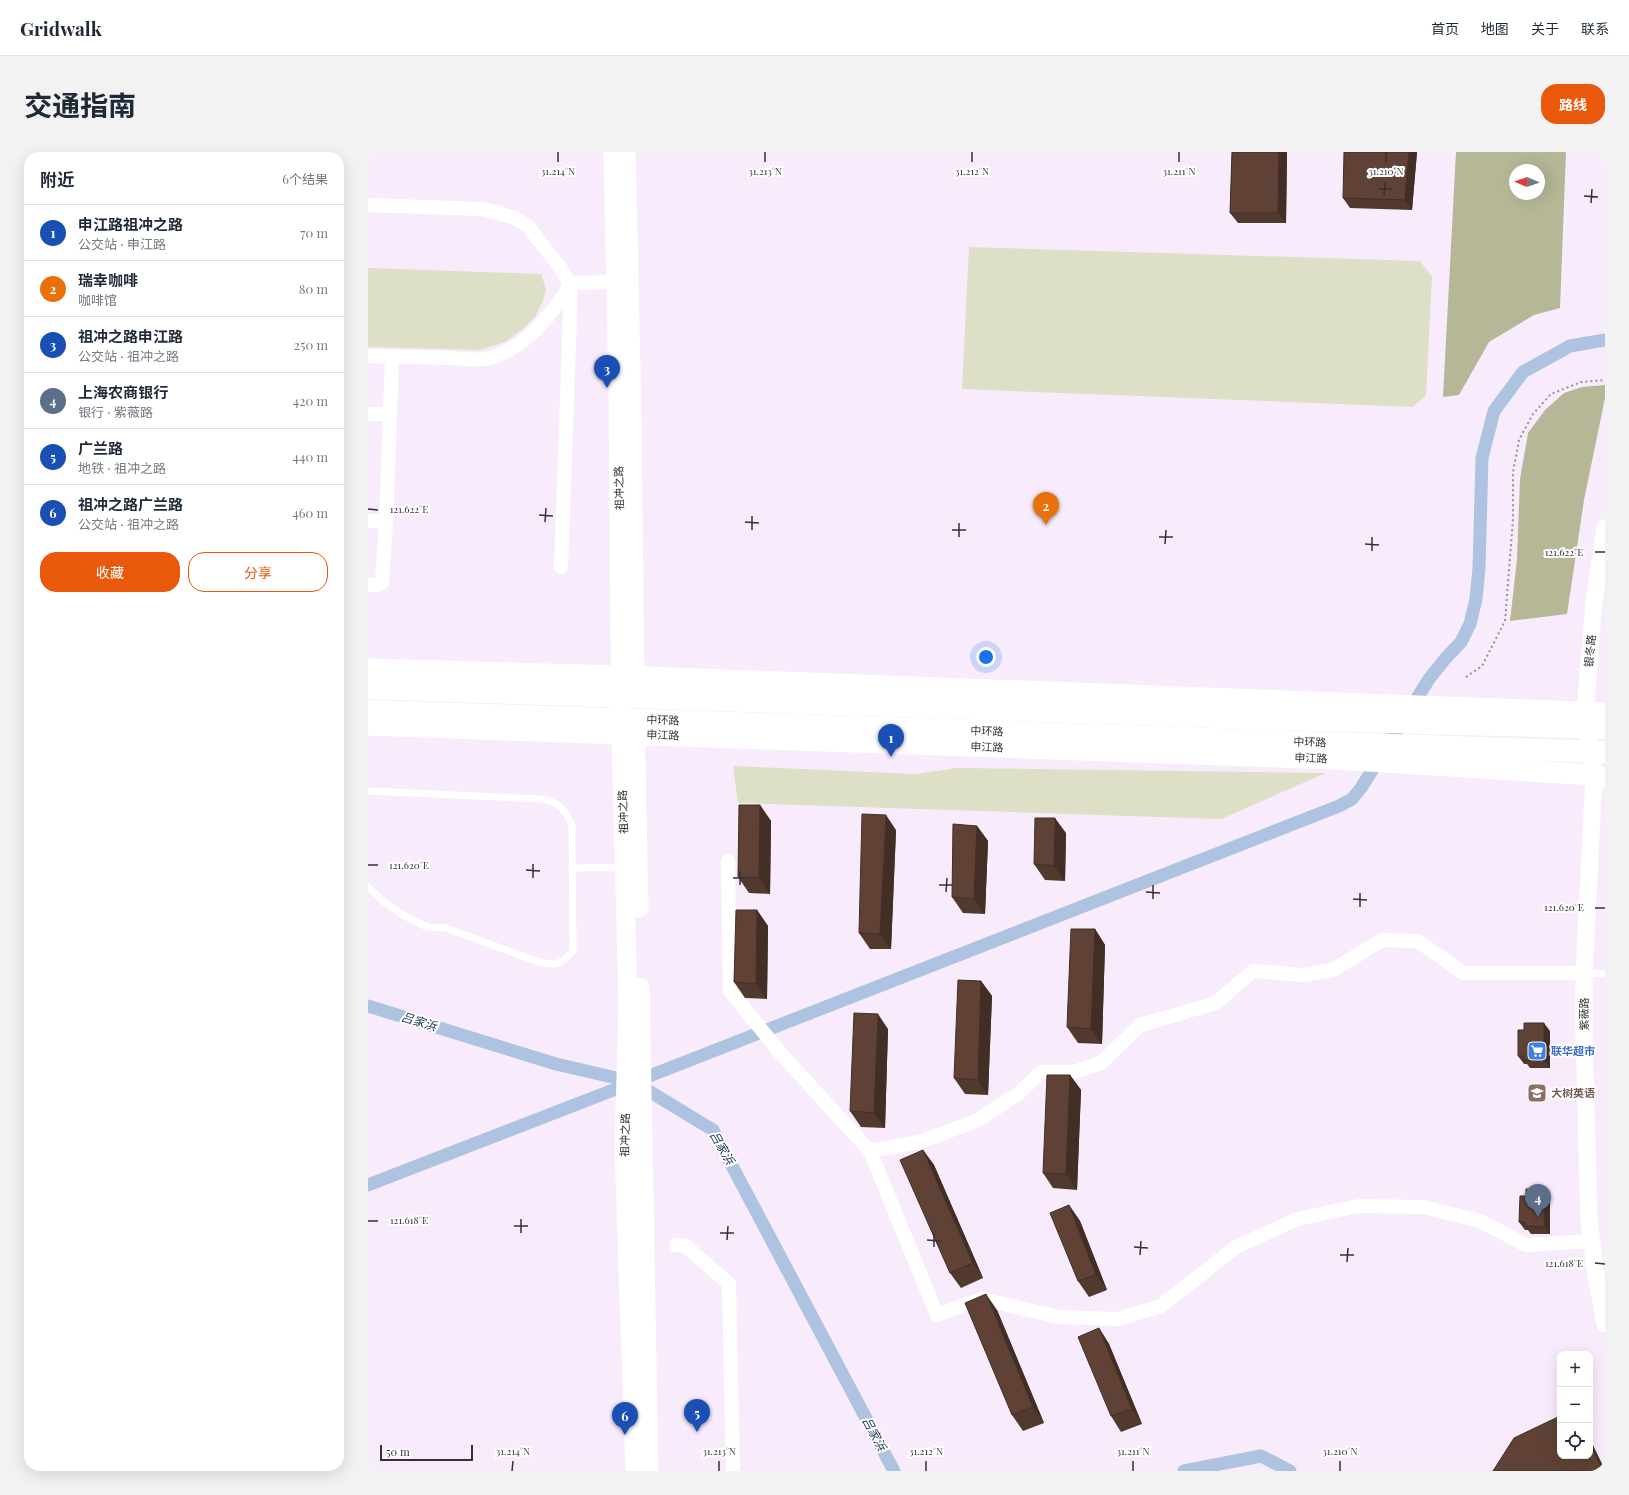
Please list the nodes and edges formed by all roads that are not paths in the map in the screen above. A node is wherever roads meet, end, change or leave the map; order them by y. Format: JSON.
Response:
{"nodes":[{"id":1,"x":613,"y":152,"type":"edge"},
{"id":2,"x":626,"y":152,"type":"edge"},
{"id":3,"x":368,"y":205,"type":"edge"},
{"id":4,"x":615,"y":282,"type":"junction"},
{"id":5,"x":571,"y":284,"type":"junction"},
{"id":6,"x":368,"y":356,"type":"edge"},
{"id":7,"x":392,"y":356,"type":"junction"},
{"id":8,"x":368,"y":414,"type":"edge"},
{"id":9,"x":389,"y":414,"type":"junction"},
{"id":10,"x":368,"y":521,"type":"edge"},
{"id":11,"x":386,"y":521,"type":"junction"},
{"id":12,"x":1605,"y":528,"type":"edge"},
{"id":13,"x":561,"y":567,"type":"dead end"},
{"id":14,"x":368,"y":585,"type":"edge"},
{"id":15,"x":368,"y":669,"type":"edge"},
{"id":16,"x":627,"y":677,"type":"junction"},
{"id":17,"x":368,"y":688,"type":"edge"},
{"id":18,"x":1605,"y":702,"type":"edge"},
{"id":19,"x":368,"y":711,"type":"edge"},
{"id":20,"x":1595,"y":712,"type":"edge"},
{"id":21,"x":368,"y":725,"type":"edge"},
{"id":22,"x":1605,"y":728,"type":"edge"},
{"id":23,"x":628,"y":734,"type":"junction"},
{"id":24,"x":1540,"y":750,"type":"junction"},
{"id":25,"x":1605,"y":752,"type":"edge"},
{"id":26,"x":1602,"y":773,"type":"edge"},
{"id":27,"x":368,"y":791,"type":"edge"},
{"id":28,"x":728,"y":861,"type":"dead end"},
{"id":29,"x":625,"y":867,"type":"junction"},
{"id":30,"x":573,"y":868,"type":"junction"},
{"id":31,"x":368,"y":887,"type":"edge"},
{"id":32,"x":1584,"y":973,"type":"junction"},
{"id":33,"x":1605,"y":974,"type":"edge"},
{"id":34,"x":634,"y":1005,"type":"junction"},
{"id":35,"x":870,"y":1151,"type":"junction"},
{"id":36,"x":1591,"y":1241,"type":"junction"},
{"id":37,"x":676,"y":1245,"type":"dead end"},
{"id":38,"x":1605,"y":1324,"type":"edge"},
{"id":39,"x":635,"y":1471,"type":"edge"},
{"id":40,"x":649,"y":1471,"type":"edge"},
{"id":41,"x":733,"y":1471,"type":"edge"}],
"edges":[{"from":1,"to":4,"type":"main road","name":"祖冲之路"},
{"from":2,"to":16,"type":"main road","name":"祖冲之路"},
{"from":3,"to":5,"type":"street"},
{"from":4,"to":5,"type":"street"},
{"from":4,"to":16,"type":"main road","name":"祖冲之路"},
{"from":5,"to":7,"type":"street"},
{"from":5,"to":13,"type":"street"},
{"from":6,"to":7,"type":"street"},
{"from":7,"to":9,"type":"street"},
{"from":8,"to":9,"type":"street"},
{"from":9,"to":11,"type":"street"},
{"from":10,"to":11,"type":"street"},
{"from":11,"to":14,"type":"street"},
{"from":12,"to":20,"type":"street","name":"银冬路"},
{"from":15,"to":16,"type":"main road"},
{"from":16,"to":20,"type":"main road"},
{"from":16,"to":23,"type":"main road","name":"祖冲之路"},
{"from":17,"to":22,"type":"highway","name":"中环路"},
{"from":18,"to":20,"type":"main road"},
{"from":19,"to":24,"type":"highway","name":"中环路"},
{"from":20,"to":26,"type":"street","name":"银冬路"},
{"from":21,"to":23,"type":"main road","name":"申江路"},
{"from":23,"to":26,"type":"main road","name":"申江路"},
{"from":23,"to":29,"type":"main road","name":"祖冲之路"},
{"from":23,"to":34,"type":"main road","name":"祖冲之路"},
{"from":24,"to":25,"type":"highway","name":"中环路"},
{"from":24,"to":26,"type":"highway"},
{"from":26,"to":32,"type":"street","name":"紫薇路"},
{"from":27,"to":30,"type":"lane"},
{"from":28,"to":35,"type":"street"},
{"from":29,"to":30,"type":"lane"},
{"from":29,"to":34,"type":"main road","name":"祖冲之路"},
{"from":30,"to":31,"type":"lane"},
{"from":32,"to":33,"type":"lane"},
{"from":32,"to":35,"type":"street"},
{"from":32,"to":36,"type":"street","name":"紫薇路"},
{"from":34,"to":39,"type":"main road","name":"祖冲之路"},
{"from":34,"to":40,"type":"main road","name":"祖冲之路"},
{"from":35,"to":36,"type":"street"},
{"from":36,"to":38,"type":"street","name":"紫薇路"},
{"from":37,"to":41,"type":"street"}]}
